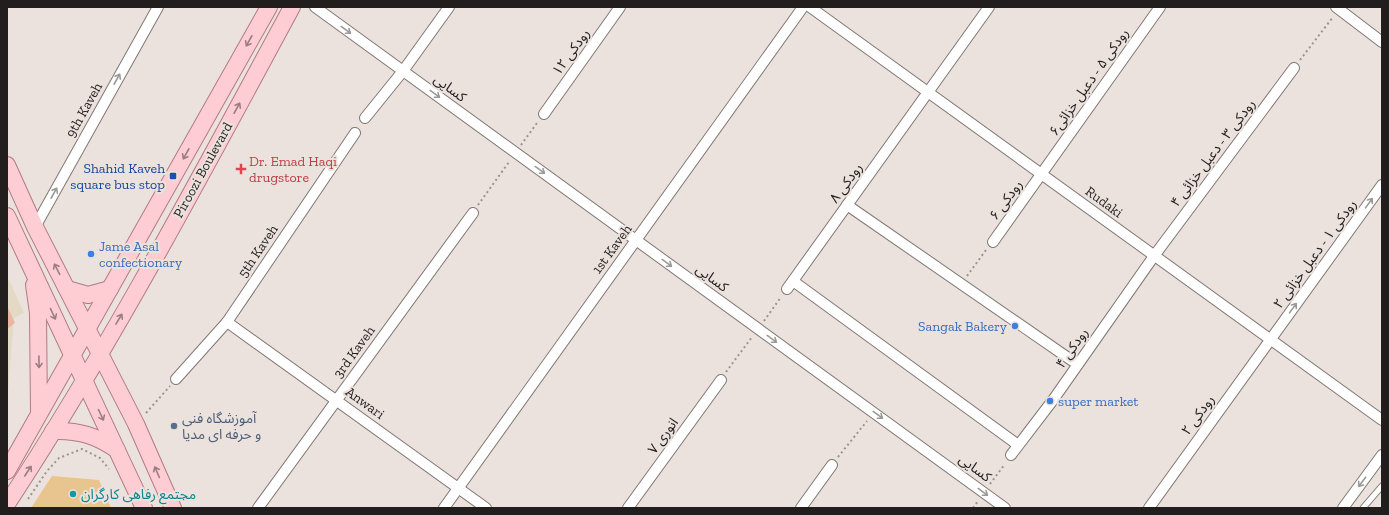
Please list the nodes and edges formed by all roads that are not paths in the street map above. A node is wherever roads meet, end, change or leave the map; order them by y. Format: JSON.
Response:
{"nodes":[{"id":1,"x":158,"y":7,"type":"edge"},
{"id":2,"x":269,"y":7,"type":"edge"},
{"id":3,"x":292,"y":7,"type":"edge"},
{"id":4,"x":315,"y":7,"type":"edge"},
{"id":5,"x":449,"y":7,"type":"edge"},
{"id":6,"x":620,"y":7,"type":"edge"},
{"id":7,"x":803,"y":7,"type":"edge"},
{"id":8,"x":810,"y":7,"type":"edge"},
{"id":9,"x":989,"y":7,"type":"edge"},
{"id":10,"x":1160,"y":7,"type":"edge"},
{"id":11,"x":1337,"y":8,"type":"edge"},
{"id":12,"x":1382,"y":42,"type":"edge"},
{"id":13,"x":1294,"y":68,"type":"road end"},
{"id":14,"x":403,"y":71,"type":"junction"},
{"id":15,"x":928,"y":92,"type":"junction"},
{"id":16,"x":544,"y":114,"type":"road end"},
{"id":17,"x":365,"y":118,"type":"dead end"},
{"id":18,"x":354,"y":133,"type":"dead end"},
{"id":19,"x":7,"y":165,"type":"edge"},
{"id":20,"x":1041,"y":174,"type":"junction"},
{"id":21,"x":1382,"y":185,"type":"edge"},
{"id":22,"x":847,"y":205,"type":"junction"},
{"id":23,"x":473,"y":213,"type":"road end"},
{"id":24,"x":7,"y":216,"type":"edge"},
{"id":25,"x":35,"y":227,"type":"junction"},
{"id":26,"x":636,"y":240,"type":"junction"},
{"id":27,"x":993,"y":242,"type":"road end"},
{"id":28,"x":1154,"y":256,"type":"junction"},
{"id":29,"x":31,"y":267,"type":"junction"},
{"id":30,"x":110,"y":288,"type":"junction"},
{"id":31,"x":67,"y":289,"type":"junction"},
{"id":32,"x":227,"y":322,"type":"junction"},
{"id":33,"x":87,"y":329,"type":"junction"},
{"id":34,"x":1270,"y":339,"type":"junction"},
{"id":35,"x":99,"y":352,"type":"junction"},
{"id":36,"x":73,"y":356,"type":"junction"},
{"id":37,"x":1077,"y":364,"type":"junction"},
{"id":38,"x":84,"y":379,"type":"junction"},
{"id":39,"x":176,"y":379,"type":"road end"},
{"id":40,"x":721,"y":380,"type":"dead end"},
{"id":41,"x":336,"y":400,"type":"junction"},
{"id":42,"x":39,"y":415,"type":"junction"},
{"id":43,"x":1382,"y":420,"type":"edge"},
{"id":44,"x":54,"y":431,"type":"junction"},
{"id":45,"x":1018,"y":446,"type":"junction"},
{"id":46,"x":117,"y":450,"type":"junction"},
{"id":47,"x":1382,"y":455,"type":"edge"},
{"id":48,"x":1011,"y":456,"type":"road end"},
{"id":49,"x":832,"y":465,"type":"road end"},
{"id":50,"x":7,"y":471,"type":"edge"},
{"id":51,"x":1382,"y":486,"type":"edge"},
{"id":52,"x":458,"y":488,"type":"junction"},
{"id":53,"x":7,"y":504,"type":"edge"},
{"id":54,"x":144,"y":508,"type":"edge"},
{"id":55,"x":172,"y":508,"type":"edge"},
{"id":56,"x":258,"y":508,"type":"edge"},
{"id":57,"x":444,"y":508,"type":"edge"},
{"id":58,"x":486,"y":508,"type":"edge"},
{"id":59,"x":628,"y":508,"type":"edge"},
{"id":60,"x":801,"y":508,"type":"edge"},
{"id":61,"x":1005,"y":508,"type":"edge"},
{"id":62,"x":1149,"y":508,"type":"edge"},
{"id":63,"x":1343,"y":508,"type":"edge"},
{"id":64,"x":1363,"y":508,"type":"edge"}],
"edges":[{"from":25,"to":1,"type":"street","name":"9th Kaveh","one_way":true},
{"from":2,"to":30,"type":"main road","name":"Piroozi Boulevard","one_way":true},
{"from":35,"to":3,"type":"main road","name":"Piroozi Boulevard","one_way":true},
{"from":4,"to":14,"type":"street","name":"کسایی","one_way":true},
{"from":5,"to":14,"type":"street"},
{"from":6,"to":16,"type":"street","name":"رودکی ۱۲"},
{"from":7,"to":26,"type":"street","name":"1st Kaveh"},
{"from":8,"to":15,"type":"street","name":"Rudaki"},
{"from":9,"to":15,"type":"street","name":"رودکی ۸"},
{"from":10,"to":20,"type":"street","name":"رودکی ۵ - دعبل خزائی۶"},
{"from":11,"to":12,"type":"street"},
{"from":13,"to":28,"type":"street","name":"رودکی ۳ - دعبل خزائی ۴"},
{"from":14,"to":17,"type":"street"},
{"from":14,"to":26,"type":"street","name":"کسایی","one_way":true},
{"from":15,"to":20,"type":"street","name":"Rudaki"},
{"from":15,"to":22,"type":"street","name":"رودکی ۸"},
{"from":18,"to":32,"type":"street","name":"5th Kaveh"},
{"from":19,"to":25,"type":"main road"},
{"from":20,"to":27,"type":"street","name":"رودکی ۶"},
{"from":20,"to":28,"type":"street","name":"Rudaki"},
{"from":34,"to":21,"type":"street","name":"رودکی ۱ - دعبل خزائی ۲","one_way":true},
{"from":22,"to":37,"type":"street"},
{"from":22,"to":45,"type":"street","name":"رودکی ۸"},
{"from":23,"to":41,"type":"street","name":"3rd Kaveh"},
{"from":24,"to":29,"type":"main road"},
{"from":31,"to":25,"type":"main road","one_way":true},
{"from":26,"to":52,"type":"street","name":"1st Kaveh"},
{"from":26,"to":61,"type":"street","name":"کسایی","one_way":true},
{"from":28,"to":34,"type":"street","name":"Rudaki"},
{"from":28,"to":37,"type":"street","name":"رودکی ۴"},
{"from":29,"to":36,"type":"main road","one_way":true},
{"from":29,"to":42,"type":"main road","one_way":true},
{"from":30,"to":31,"type":"main road"},
{"from":30,"to":33,"type":"main road","name":"Piroozi Boulevard"},
{"from":31,"to":33,"type":"main road"},
{"from":32,"to":39,"type":"street","name":"5th Kaveh"},
{"from":32,"to":41,"type":"street","name":"Anwari"},
{"from":33,"to":35,"type":"main road"},
{"from":33,"to":36,"type":"main road","name":"Piroozi Boulevard"},
{"from":34,"to":43,"type":"street","name":"Rudaki"},
{"from":34,"to":62,"type":"street","name":"رودکی ۲"},
{"from":35,"to":38,"type":"main road","name":"Piroozi Boulevard"},
{"from":55,"to":35,"type":"main road","one_way":true},
{"from":36,"to":38,"type":"main road"},
{"from":36,"to":42,"type":"main road"},
{"from":37,"to":45,"type":"street","name":"رودکی ۴"},
{"from":38,"to":44,"type":"main road"},
{"from":38,"to":46,"type":"main road","one_way":true},
{"from":40,"to":59,"type":"street","name":"انوری ۷"},
{"from":41,"to":52,"type":"street","name":"Anwari"},
{"from":41,"to":56,"type":"street","name":"3rd Kaveh"},
{"from":42,"to":50,"type":"main road"},
{"from":44,"to":46,"type":"main road"},
{"from":53,"to":44,"type":"main road","one_way":true},
{"from":45,"to":48,"type":"street","name":"رودکی ۴"},
{"from":46,"to":54,"type":"main road"},
{"from":47,"to":63,"type":"street","one_way":true},
{"from":49,"to":60,"type":"street"},
{"from":51,"to":64,"type":"lane"},
{"from":52,"to":57,"type":"street","name":"1st Kaveh"},
{"from":52,"to":58,"type":"street","name":"Anwari"}]}
